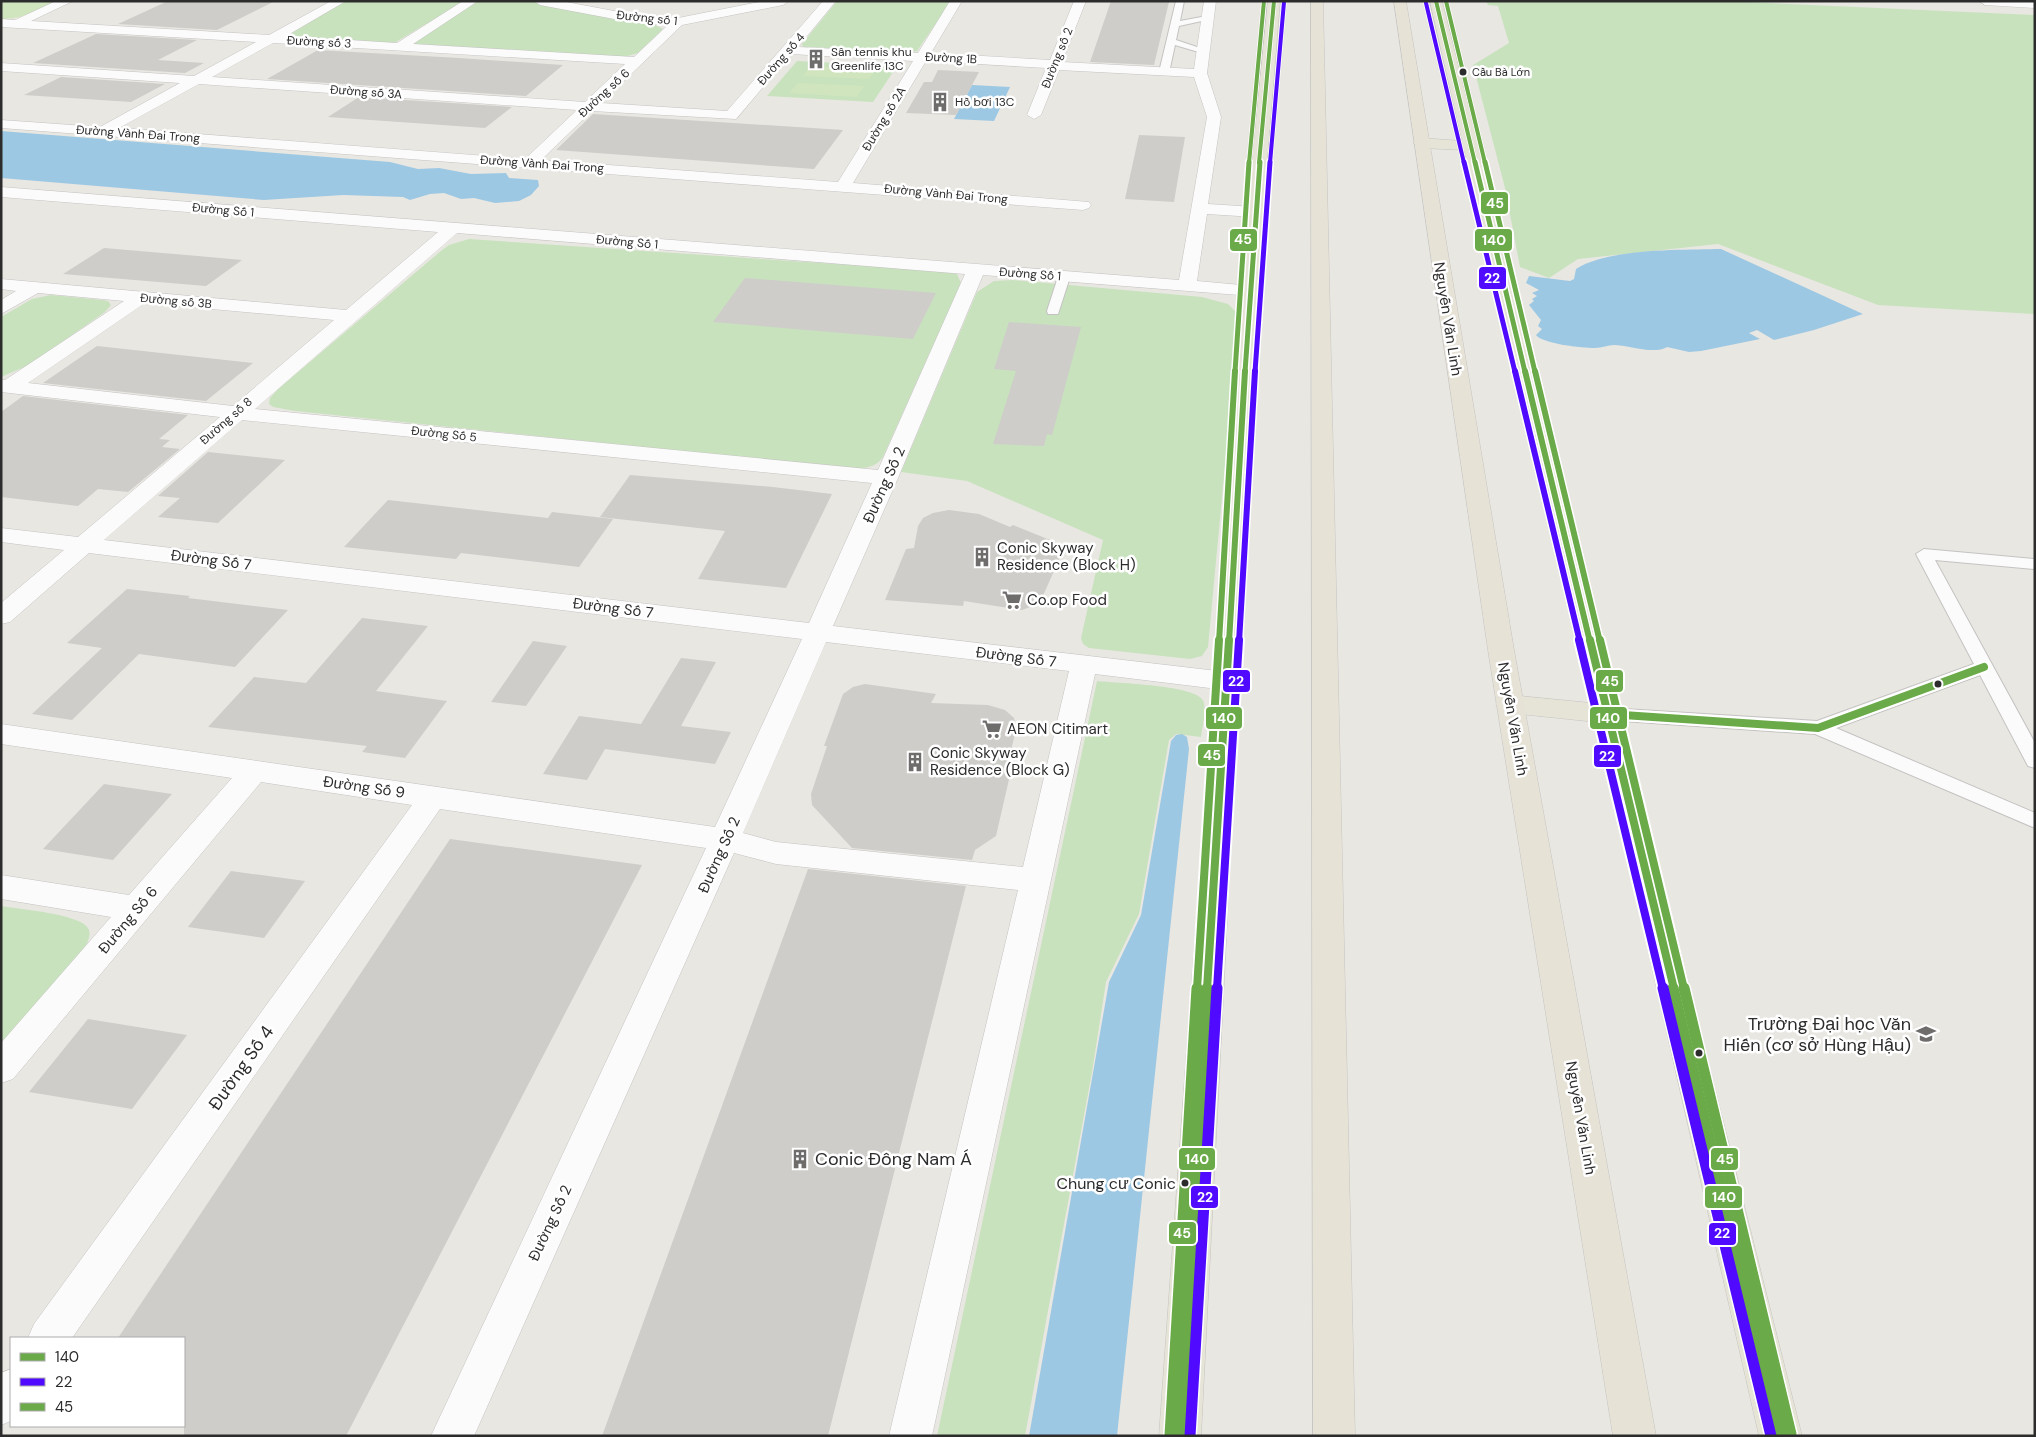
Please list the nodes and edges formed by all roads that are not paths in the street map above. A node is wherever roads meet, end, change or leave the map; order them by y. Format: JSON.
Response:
{"nodes":[{"id":1,"x":66,"y":1,"type":"edge"},
{"id":2,"x":330,"y":1,"type":"edge"},
{"id":3,"x":472,"y":1,"type":"edge"},
{"id":4,"x":540,"y":1,"type":"edge"},
{"id":5,"x":783,"y":1,"type":"edge"},
{"id":6,"x":830,"y":1,"type":"edge"},
{"id":7,"x":956,"y":1,"type":"edge"},
{"id":8,"x":1080,"y":1,"type":"edge"},
{"id":9,"x":1180,"y":1,"type":"edge"},
{"id":10,"x":1210,"y":1,"type":"edge"},
{"id":11,"x":1274,"y":1,"type":"edge"},
{"id":12,"x":1317,"y":1,"type":"edge"},
{"id":13,"x":1400,"y":1,"type":"edge"},
{"id":14,"x":1436,"y":1,"type":"edge"},
{"id":15,"x":1985,"y":1,"type":"edge"},
{"id":16,"x":339,"y":2,"type":"edge"},
{"id":17,"x":2035,"y":4,"type":"edge"},
{"id":18,"x":1206,"y":19,"type":"junction"},
{"id":19,"x":678,"y":22,"type":"junction"},
{"id":20,"x":8,"y":23,"type":"edge"},
{"id":21,"x":1175,"y":24,"type":"junction"},
{"id":22,"x":1,"y":29,"type":"edge"},
{"id":23,"x":270,"y":39,"type":"junction"},
{"id":24,"x":1172,"y":42,"type":"junction"},
{"id":25,"x":399,"y":47,"type":"junction"},
{"id":26,"x":789,"y":50,"type":"junction"},
{"id":27,"x":1202,"y":50,"type":"junction"},
{"id":28,"x":921,"y":57,"type":"junction"},
{"id":29,"x":637,"y":61,"type":"junction"},
{"id":30,"x":1054,"y":65,"type":"junction"},
{"id":31,"x":1,"y":68,"type":"edge"},
{"id":32,"x":1165,"y":68,"type":"dead end"},
{"id":33,"x":1200,"y":73,"type":"junction"},
{"id":34,"x":194,"y":81,"type":"junction"},
{"id":35,"x":589,"y":107,"type":"junction"},
{"id":36,"x":1034,"y":115,"type":"dead end"},
{"id":37,"x":731,"y":116,"type":"joint"},
{"id":38,"x":1,"y":124,"type":"edge"},
{"id":39,"x":102,"y":132,"type":"junction"},
{"id":40,"x":1421,"y":143,"type":"junction"},
{"id":41,"x":1470,"y":146,"type":"junction"},
{"id":42,"x":529,"y":164,"type":"junction"},
{"id":43,"x":843,"y":186,"type":"junction"},
{"id":44,"x":1,"y":192,"type":"edge"},
{"id":45,"x":1083,"y":205,"type":"dead end"},
{"id":46,"x":1198,"y":208,"type":"junction"},
{"id":47,"x":1256,"y":212,"type":"junction"},
{"id":48,"x":453,"y":228,"type":"junction"},
{"id":49,"x":976,"y":270,"type":"junction"},
{"id":50,"x":1064,"y":277,"type":"junction"},
{"id":51,"x":1,"y":284,"type":"edge"},
{"id":52,"x":1187,"y":286,"type":"junction"},
{"id":53,"x":34,"y":287,"type":"junction"},
{"id":54,"x":1252,"y":291,"type":"junction"},
{"id":55,"x":140,"y":298,"type":"junction"},
{"id":56,"x":1,"y":308,"type":"edge"},
{"id":57,"x":1053,"y":311,"type":"dead end"},
{"id":58,"x":351,"y":316,"type":"junction"},
{"id":59,"x":5,"y":387,"type":"edge"},
{"id":60,"x":236,"y":413,"type":"junction"},
{"id":61,"x":887,"y":478,"type":"junction"},
{"id":62,"x":1,"y":535,"type":"edge"},
{"id":63,"x":85,"y":544,"type":"junction"},
{"id":64,"x":2035,"y":564,"type":"edge"},
{"id":65,"x":1,"y":616,"type":"edge"},
{"id":66,"x":818,"y":633,"type":"junction"},
{"id":67,"x":1084,"y":665,"type":"junction"},
{"id":68,"x":1984,"y":666,"type":"junction"},
{"id":69,"x":1226,"y":682,"type":"junction"},
{"id":70,"x":1510,"y":704,"type":"junction"},
{"id":71,"x":1608,"y":714,"type":"junction"},
{"id":72,"x":1818,"y":728,"type":"junction"},
{"id":73,"x":1,"y":734,"type":"edge"},
{"id":74,"x":2035,"y":761,"type":"edge"},
{"id":75,"x":254,"y":771,"type":"junction"},
{"id":76,"x":433,"y":797,"type":"junction"},
{"id":77,"x":2035,"y":821,"type":"edge"},
{"id":78,"x":726,"y":840,"type":"junction"},
{"id":79,"x":1035,"y":880,"type":"junction"},
{"id":80,"x":1,"y":887,"type":"edge"},
{"id":81,"x":137,"y":909,"type":"junction"},
{"id":82,"x":1,"y":1068,"type":"edge"},
{"id":83,"x":49,"y":1337,"type":"edge"},
{"id":84,"x":10,"y":1391,"type":"edge"},
{"id":85,"x":1,"y":1404,"type":"edge"},
{"id":86,"x":452,"y":1436,"type":"edge"},
{"id":87,"x":910,"y":1436,"type":"edge"},
{"id":88,"x":1180,"y":1436,"type":"edge"},
{"id":89,"x":1334,"y":1436,"type":"edge"},
{"id":90,"x":1636,"y":1436,"type":"edge"},
{"id":91,"x":1781,"y":1436,"type":"edge"}],
"edges":[{"from":1,"to":20,"type":"street"},
{"from":2,"to":16,"type":"street"},
{"from":3,"to":25,"type":"street"},
{"from":4,"to":19,"type":"street","name":"Đường số 1"},
{"from":5,"to":19,"type":"street","name":"Đường số 1"},
{"from":6,"to":26,"type":"street","name":"Đường số 4"},
{"from":7,"to":28,"type":"street","name":"Đường số 2A"},
{"from":8,"to":30,"type":"street","name":"Đường số 2"},
{"from":9,"to":21,"type":"lane"},
{"from":10,"to":18,"type":"street"},
{"from":11,"to":47,"type":"main road"},
{"from":12,"to":89,"type":"highway"},
{"from":13,"to":40,"type":"highway","name":"Nguyễn Văn Linh"},
{"from":14,"to":41,"type":"main road"},
{"from":15,"to":17,"type":"street"},
{"from":16,"to":23,"type":"street"},
{"from":18,"to":21,"type":"lane"},
{"from":18,"to":27,"type":"street"},
{"from":19,"to":29,"type":"street","name":"Đường số 6"},
{"from":20,"to":22,"type":"street"},
{"from":20,"to":23,"type":"street","name":"Đường số 3"},
{"from":21,"to":24,"type":"lane"},
{"from":23,"to":25,"type":"street","name":"Đường số 3"},
{"from":23,"to":34,"type":"street"},
{"from":24,"to":27,"type":"lane"},
{"from":24,"to":32,"type":"lane"},
{"from":25,"to":29,"type":"street","name":"Đường số 3"},
{"from":26,"to":28,"type":"street","name":"Đường 1B"},
{"from":26,"to":37,"type":"street","name":"Đường số 4"},
{"from":27,"to":33,"type":"street"},
{"from":28,"to":30,"type":"street","name":"Đường 1B"},
{"from":28,"to":43,"type":"street","name":"Đường số 2A"},
{"from":29,"to":35,"type":"street","name":"Đường số 6"},
{"from":30,"to":33,"type":"street","name":"Đường 1B"},
{"from":30,"to":36,"type":"street","name":"Đường số 2"},
{"from":31,"to":34,"type":"street","name":"Đường số 3A"},
{"from":33,"to":46,"type":"street"},
{"from":34,"to":35,"type":"street","name":"Đường số 3A"},
{"from":34,"to":39,"type":"street"},
{"from":35,"to":37,"type":"street","name":"Đường số 3A"},
{"from":35,"to":42,"type":"street","name":"Đường số 6"},
{"from":38,"to":39,"type":"street","name":"Đường Vành Đai Trong"},
{"from":39,"to":42,"type":"street","name":"Đường Vành Đai Trong"},
{"from":40,"to":41,"type":"main road"},
{"from":40,"to":70,"type":"highway","name":"Nguyễn Văn Linh"},
{"from":41,"to":71,"type":"main road"},
{"from":42,"to":43,"type":"street","name":"Đường Vành Đai Trong"},
{"from":43,"to":45,"type":"street","name":"Đường Vành Đai Trong"},
{"from":44,"to":48,"type":"street","name":"Đường Số 1"},
{"from":46,"to":47,"type":"street"},
{"from":46,"to":52,"type":"street"},
{"from":47,"to":54,"type":"main road"},
{"from":48,"to":49,"type":"street","name":"Đường Số 1"},
{"from":48,"to":58,"type":"street","name":"Đường số 8"},
{"from":49,"to":50,"type":"street","name":"Đường Số 1"},
{"from":49,"to":61,"type":"street","name":"Đường Số 2"},
{"from":50,"to":52,"type":"street","name":"Đường Số 1"},
{"from":50,"to":57,"type":"lane"},
{"from":51,"to":53,"type":"street","name":"Đường số 3B"},
{"from":52,"to":54,"type":"street","name":"Đường Số 1"},
{"from":53,"to":55,"type":"street","name":"Đường số 3B"},
{"from":53,"to":56,"type":"street"},
{"from":54,"to":69,"type":"main road"},
{"from":55,"to":58,"type":"street","name":"Đường số 3B"},
{"from":55,"to":59,"type":"street"},
{"from":58,"to":60,"type":"street","name":"Đường số 8"},
{"from":59,"to":60,"type":"street","name":"Đường Số 5"},
{"from":60,"to":61,"type":"street","name":"Đường Số 5"},
{"from":60,"to":63,"type":"street","name":"Đường số 8"},
{"from":61,"to":66,"type":"street","name":"Đường Số 2"},
{"from":62,"to":63,"type":"street","name":"Đường Số 7"},
{"from":63,"to":65,"type":"street","name":"Đường số 8"},
{"from":63,"to":66,"type":"street","name":"Đường Số 7"},
{"from":64,"to":68,"type":"lane"},
{"from":66,"to":67,"type":"street","name":"Đường Số 7"},
{"from":66,"to":78,"type":"street","name":"Đường Số 2"},
{"from":67,"to":69,"type":"street","name":"Đường Số 7"},
{"from":67,"to":79,"type":"street"},
{"from":68,"to":72,"type":"lane"},
{"from":68,"to":74,"type":"lane"},
{"from":69,"to":88,"type":"main road"},
{"from":70,"to":71,"type":"main road"},
{"from":70,"to":90,"type":"highway","name":"Nguyễn Văn Linh"},
{"from":71,"to":72,"type":"lane"},
{"from":71,"to":91,"type":"main road"},
{"from":72,"to":77,"type":"lane"},
{"from":73,"to":75,"type":"street","name":"Đường Số 9"},
{"from":75,"to":76,"type":"street","name":"Đường Số 9"},
{"from":75,"to":81,"type":"street","name":"Đường Số 6"},
{"from":76,"to":78,"type":"street","name":"Đường Số 9"},
{"from":76,"to":83,"type":"street","name":"Đường Số 4"},
{"from":78,"to":79,"type":"street","name":"Đường Số 9"},
{"from":78,"to":86,"type":"street","name":"Đường Số 2"},
{"from":79,"to":87,"type":"street"},
{"from":80,"to":81,"type":"street"},
{"from":81,"to":82,"type":"street","name":"Đường Số 6"},
{"from":84,"to":85,"type":"street"}]}
